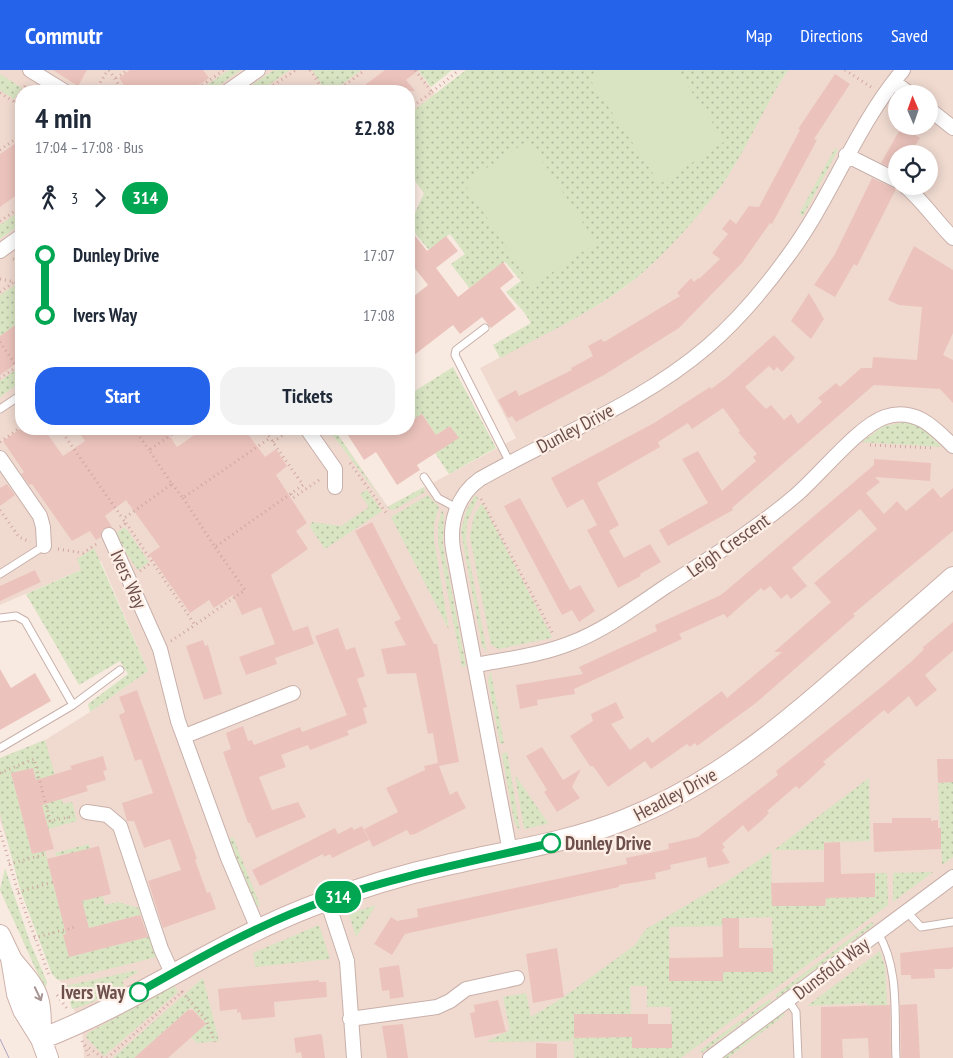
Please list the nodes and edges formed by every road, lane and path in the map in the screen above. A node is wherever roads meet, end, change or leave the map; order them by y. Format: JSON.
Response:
{"nodes":[{"id":1,"x":30,"y":70,"type":"edge"},
{"id":2,"x":109,"y":70,"type":"edge"},
{"id":3,"x":128,"y":70,"type":"edge"},
{"id":4,"x":224,"y":70,"type":"edge"},
{"id":5,"x":258,"y":70,"type":"edge"},
{"id":6,"x":296,"y":70,"type":"edge"},
{"id":7,"x":310,"y":70,"type":"edge"},
{"id":8,"x":365,"y":70,"type":"edge"},
{"id":9,"x":415,"y":70,"type":"edge"},
{"id":10,"x":460,"y":70,"type":"edge"},
{"id":11,"x":845,"y":70,"type":"edge"},
{"id":12,"x":903,"y":70,"type":"edge"},
{"id":13,"x":116,"y":78,"type":"junction"},
{"id":14,"x":894,"y":82,"type":"junction"},
{"id":15,"x":54,"y":85,"type":"edge"},
{"id":16,"x":99,"y":85,"type":"edge"},
{"id":17,"x":120,"y":85,"type":"edge"},
{"id":18,"x":203,"y":85,"type":"edge"},
{"id":19,"x":237,"y":85,"type":"edge"},
{"id":20,"x":274,"y":85,"type":"edge"},
{"id":21,"x":320,"y":85,"type":"edge"},
{"id":22,"x":345,"y":85,"type":"edge"},
{"id":23,"x":898,"y":85,"type":"edge"},
{"id":24,"x":432,"y":92,"type":"junction"},
{"id":25,"x":0,"y":93,"type":"edge"},
{"id":26,"x":884,"y":95,"type":"junction"},
{"id":27,"x":15,"y":102,"type":"edge"},
{"id":28,"x":415,"y":105,"type":"edge"},
{"id":29,"x":938,"y":116,"type":"edge"},
{"id":30,"x":953,"y":128,"type":"edge"},
{"id":31,"x":15,"y":139,"type":"edge"},
{"id":32,"x":0,"y":150,"type":"edge"},
{"id":33,"x":846,"y":155,"type":"junction"},
{"id":34,"x":888,"y":176,"type":"edge"},
{"id":35,"x":917,"y":195,"type":"edge"},
{"id":36,"x":15,"y":211,"type":"edge"},
{"id":37,"x":0,"y":221,"type":"edge"},
{"id":38,"x":953,"y":238,"type":"edge"},
{"id":39,"x":15,"y":240,"type":"edge"},
{"id":40,"x":0,"y":251,"type":"edge"},
{"id":41,"x":0,"y":279,"type":"edge"},
{"id":42,"x":15,"y":282,"type":"joint"},
{"id":43,"x":0,"y":292,"type":"edge"},
{"id":44,"x":485,"y":328,"type":"dead end"},
{"id":45,"x":0,"y":342,"type":"edge"},
{"id":46,"x":15,"y":364,"type":"edge"},
{"id":47,"x":15,"y":368,"type":"edge"},
{"id":48,"x":0,"y":378,"type":"edge"},
{"id":49,"x":15,"y":399,"type":"edge"},
{"id":50,"x":0,"y":410,"type":"edge"},
{"id":51,"x":15,"y":431,"type":"edge"},
{"id":52,"x":64,"y":435,"type":"edge"},
{"id":53,"x":138,"y":435,"type":"edge"},
{"id":54,"x":171,"y":435,"type":"edge"},
{"id":55,"x":268,"y":435,"type":"edge"},
{"id":56,"x":283,"y":435,"type":"edge"},
{"id":57,"x":311,"y":435,"type":"edge"},
{"id":58,"x":270,"y":438,"type":"junction"},
{"id":59,"x":852,"y":441,"type":"junction"},
{"id":60,"x":0,"y":442,"type":"edge"},
{"id":61,"x":273,"y":442,"type":"junction"},
{"id":62,"x":948,"y":447,"type":"edge"},
{"id":63,"x":149,"y":450,"type":"junction"},
{"id":64,"x":0,"y":458,"type":"edge"},
{"id":65,"x":348,"y":461,"type":"dead end"},
{"id":66,"x":510,"y":463,"type":"junction"},
{"id":67,"x":335,"y":469,"type":"junction"},
{"id":68,"x":424,"y":477,"type":"dead end"},
{"id":69,"x":172,"y":484,"type":"junction"},
{"id":70,"x":335,"y":486,"type":"dead end"},
{"id":71,"x":472,"y":486,"type":"junction"},
{"id":72,"x":291,"y":494,"type":"junction"},
{"id":73,"x":182,"y":498,"type":"junction"},
{"id":74,"x":457,"y":508,"type":"junction"},
{"id":75,"x":0,"y":510,"type":"edge"},
{"id":76,"x":387,"y":514,"type":"dead end"},
{"id":77,"x":123,"y":518,"type":"junction"},
{"id":78,"x":126,"y":523,"type":"junction"},
{"id":79,"x":109,"y":535,"type":"junction"},
{"id":80,"x":44,"y":546,"type":"junction"},
{"id":81,"x":215,"y":547,"type":"junction"},
{"id":82,"x":0,"y":574,"type":"edge"},
{"id":83,"x":953,"y":577,"type":"edge"},
{"id":84,"x":0,"y":618,"type":"edge"},
{"id":85,"x":195,"y":625,"type":"junction"},
{"id":86,"x":559,"y":647,"type":"junction"},
{"id":87,"x":160,"y":649,"type":"junction"},
{"id":88,"x":476,"y":665,"type":"junction"},
{"id":89,"x":120,"y":670,"type":"dead end"},
{"id":90,"x":293,"y":693,"type":"dead end"},
{"id":91,"x":73,"y":705,"type":"junction"},
{"id":92,"x":185,"y":736,"type":"junction"},
{"id":93,"x":0,"y":748,"type":"edge"},
{"id":94,"x":0,"y":773,"type":"edge"},
{"id":95,"x":88,"y":812,"type":"joint"},
{"id":96,"x":0,"y":831,"type":"edge"},
{"id":97,"x":510,"y":852,"type":"junction"},
{"id":98,"x":46,"y":854,"type":"dead end"},
{"id":99,"x":9,"y":864,"type":"junction"},
{"id":100,"x":953,"y":877,"type":"edge"},
{"id":101,"x":53,"y":882,"type":"dead end"},
{"id":102,"x":18,"y":892,"type":"junction"},
{"id":103,"x":327,"y":900,"type":"junction"},
{"id":104,"x":907,"y":912,"type":"junction"},
{"id":105,"x":953,"y":922,"type":"edge"},
{"id":106,"x":75,"y":927,"type":"dead end"},
{"id":107,"x":258,"y":929,"type":"junction"},
{"id":108,"x":878,"y":933,"type":"junction"},
{"id":109,"x":0,"y":935,"type":"edge"},
{"id":110,"x":34,"y":938,"type":"junction"},
{"id":111,"x":172,"y":973,"type":"junction"},
{"id":112,"x":518,"y":978,"type":"dead end"},
{"id":113,"x":51,"y":980,"type":"dead end"},
{"id":114,"x":54,"y":987,"type":"dead end"},
{"id":115,"x":182,"y":992,"type":"junction"},
{"id":116,"x":788,"y":1000,"type":"junction"},
{"id":117,"x":67,"y":1007,"type":"dead end"},
{"id":118,"x":350,"y":1019,"type":"junction"},
{"id":119,"x":41,"y":1039,"type":"junction"},
{"id":120,"x":215,"y":1042,"type":"dead end"},
{"id":121,"x":48,"y":1058,"type":"edge"},
{"id":122,"x":90,"y":1058,"type":"edge"},
{"id":123,"x":103,"y":1058,"type":"edge"},
{"id":124,"x":107,"y":1058,"type":"edge"},
{"id":125,"x":354,"y":1058,"type":"edge"},
{"id":126,"x":710,"y":1058,"type":"edge"},
{"id":127,"x":798,"y":1058,"type":"edge"},
{"id":128,"x":896,"y":1058,"type":"edge"}],
"edges":[{"from":1,"to":15,"type":"street"},
{"from":2,"to":13,"type":"path"},
{"from":2,"to":16,"type":"path"},
{"from":3,"to":13,"type":"path"},
{"from":4,"to":18,"type":"path"},
{"from":5,"to":19,"type":"street"},
{"from":6,"to":20,"type":"path"},
{"from":7,"to":21,"type":"path"},
{"from":8,"to":22,"type":"path"},
{"from":9,"to":24,"type":"path"},
{"from":10,"to":24,"type":"path"},
{"from":11,"to":26,"type":"path"},
{"from":12,"to":14,"type":"street","name":"Dunley Drive"},
{"from":13,"to":17,"type":"path"},
{"from":14,"to":23,"type":"street"},
{"from":14,"to":26,"type":"street","name":"Dunley Drive"},
{"from":24,"to":28,"type":"path"},
{"from":25,"to":27,"type":"path"},
{"from":26,"to":33,"type":"street","name":"Dunley Drive"},
{"from":29,"to":30,"type":"street"},
{"from":31,"to":32,"type":"path"},
{"from":33,"to":34,"type":"street"},
{"from":33,"to":66,"type":"street","name":"Dunley Drive"},
{"from":35,"to":38,"type":"street"},
{"from":36,"to":37,"type":"path"},
{"from":39,"to":40,"type":"street"},
{"from":41,"to":42,"type":"path"},
{"from":42,"to":43,"type":"path"},
{"from":44,"to":66,"type":"lane"},
{"from":45,"to":46,"type":"path"},
{"from":47,"to":48,"type":"path"},
{"from":49,"to":50,"type":"lane"},
{"from":51,"to":60,"type":"path"},
{"from":52,"to":77,"type":"path"},
{"from":53,"to":63,"type":"path"},
{"from":54,"to":63,"type":"path"},
{"from":55,"to":58,"type":"path"},
{"from":56,"to":61,"type":"path"},
{"from":57,"to":67,"type":"street"},
{"from":58,"to":61,"type":"path"},
{"from":58,"to":73,"type":"path"},
{"from":59,"to":62,"type":"path"},
{"from":59,"to":62,"type":"street","name":"Leigh Crescent"},
{"from":59,"to":86,"type":"street","name":"Leigh Crescent"},
{"from":61,"to":72,"type":"path"},
{"from":63,"to":69,"type":"path"},
{"from":64,"to":80,"type":"street"},
{"from":65,"to":76,"type":"path"},
{"from":66,"to":71,"type":"street","name":"Dunley Drive"},
{"from":67,"to":70,"type":"street"},
{"from":67,"to":72,"type":"path"},
{"from":68,"to":74,"type":"lane"},
{"from":69,"to":73,"type":"path"},
{"from":69,"to":77,"type":"path"},
{"from":71,"to":74,"type":"street","name":"Dunley Drive"},
{"from":71,"to":86,"type":"path"},
{"from":72,"to":81,"type":"path"},
{"from":73,"to":81,"type":"path"},
{"from":74,"to":88,"type":"street","name":"Dunley Drive"},
{"from":75,"to":80,"type":"path"},
{"from":77,"to":78,"type":"path"},
{"from":78,"to":79,"type":"path"},
{"from":78,"to":85,"type":"path"},
{"from":79,"to":80,"type":"path"},
{"from":79,"to":87,"type":"street","name":"Ivers Way"},
{"from":80,"to":82,"type":"lane"},
{"from":81,"to":85,"type":"path"},
{"from":83,"to":97,"type":"street","name":"Headley Drive"},
{"from":84,"to":91,"type":"lane"},
{"from":85,"to":87,"type":"path"},
{"from":86,"to":88,"type":"street","name":"Leigh Crescent"},
{"from":87,"to":92,"type":"street","name":"Ivers Way"},
{"from":88,"to":97,"type":"street","name":"Dunley Drive"},
{"from":89,"to":91,"type":"lane"},
{"from":90,"to":92,"type":"street"},
{"from":91,"to":93,"type":"lane"},
{"from":92,"to":107,"type":"street","name":"Ivers Way"},
{"from":94,"to":95,"type":"path"},
{"from":95,"to":111,"type":"street"},
{"from":96,"to":99,"type":"path"},
{"from":97,"to":103,"type":"street","name":"Headley Drive"},
{"from":98,"to":99,"type":"path"},
{"from":99,"to":102,"type":"path"},
{"from":100,"to":104,"type":"street","name":"Dunsfold Way"},
{"from":101,"to":102,"type":"path"},
{"from":102,"to":110,"type":"path"},
{"from":103,"to":107,"type":"street","name":"Headley Drive"},
{"from":103,"to":118,"type":"street"},
{"from":104,"to":105,"type":"lane"},
{"from":104,"to":108,"type":"street","name":"Dunsfold Way"},
{"from":106,"to":110,"type":"path"},
{"from":107,"to":111,"type":"street","name":"Headley Drive"},
{"from":108,"to":116,"type":"street","name":"Dunsfold Way"},
{"from":108,"to":128,"type":"lane"},
{"from":109,"to":119,"type":"street"},
{"from":110,"to":113,"type":"path"},
{"from":111,"to":115,"type":"path"},
{"from":111,"to":119,"type":"street","name":"Headley Drive"},
{"from":112,"to":118,"type":"street"},
{"from":114,"to":117,"type":"path"},
{"from":115,"to":120,"type":"path"},
{"from":115,"to":124,"type":"path"},
{"from":116,"to":126,"type":"street","name":"Dunsfold Way"},
{"from":116,"to":127,"type":"lane"},
{"from":118,"to":125,"type":"street"},
{"from":119,"to":121,"type":"street"},
{"from":122,"to":123,"type":"path"}]}
